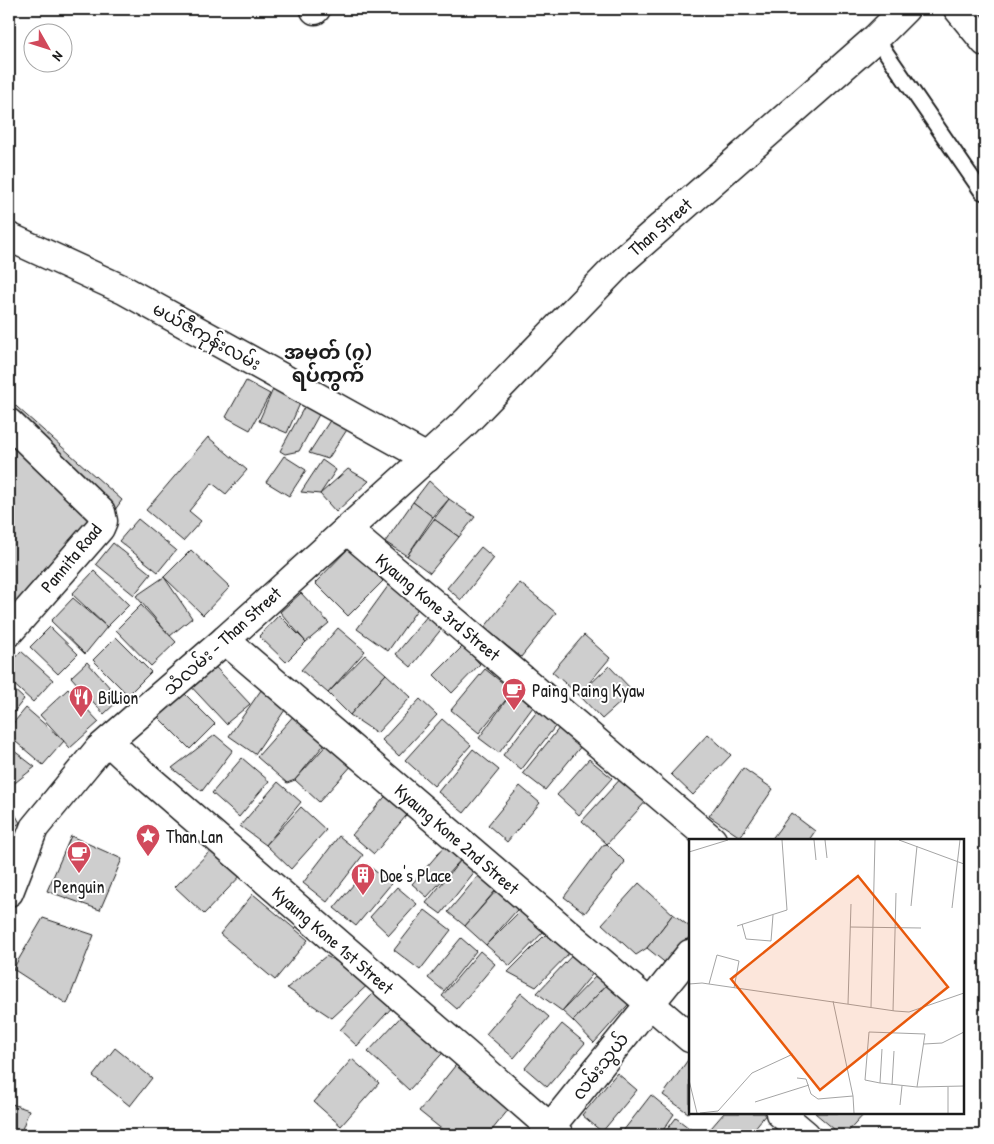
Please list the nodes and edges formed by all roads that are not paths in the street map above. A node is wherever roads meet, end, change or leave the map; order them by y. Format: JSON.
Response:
{"nodes":[{"id":1,"x":905,"y":9,"type":"edge"},
{"id":2,"x":958,"y":9,"type":"edge"},
{"id":3,"x":876,"y":38,"type":"junction"},
{"id":4,"x":985,"y":42,"type":"edge"},
{"id":5,"x":982,"y":192,"type":"dead end"},
{"id":6,"x":9,"y":237,"type":"edge"},
{"id":7,"x":9,"y":423,"type":"edge"},
{"id":8,"x":427,"y":458,"type":"junction"},
{"id":9,"x":347,"y":530,"type":"junction"},
{"id":10,"x":9,"y":632,"type":"edge"},
{"id":11,"x":224,"y":640,"type":"junction"},
{"id":12,"x":110,"y":742,"type":"junction"},
{"id":13,"x":711,"y":839,"type":"edge"},
{"id":14,"x":9,"y":892,"type":"edge"},
{"id":15,"x":689,"y":955,"type":"edge"},
{"id":16,"x":649,"y":1003,"type":"junction"},
{"id":17,"x":689,"y":1037,"type":"edge"},
{"id":18,"x":781,"y":1114,"type":"edge"},
{"id":19,"x":551,"y":1133,"type":"edge"},
{"id":20,"x":806,"y":1135,"type":"edge"}],
"edges":[{"from":1,"to":3,"type":"street","name":"Than Street"},
{"from":2,"to":4,"type":"street"},
{"from":3,"to":5,"type":"lane"},
{"from":3,"to":8,"type":"street","name":"Than Street"},
{"from":6,"to":8,"type":"street","name":"မယ်ဇီကုန်းလမ်း"},
{"from":7,"to":10,"type":"street","name":"Pannita Road"},
{"from":8,"to":9,"type":"street","name":"သံလမ်း - Than Street"},
{"from":9,"to":11,"type":"street","name":"သံလမ်း - Than Street"},
{"from":9,"to":13,"type":"street","name":"Kyaung Kone 3rd Street"},
{"from":11,"to":12,"type":"street","name":"သံလမ်း - Than Street"},
{"from":11,"to":16,"type":"street","name":"Kyaung Kone 2nd Street"},
{"from":12,"to":14,"type":"street","name":"သံလမ်း - Than Street"},
{"from":12,"to":19,"type":"street","name":"Kyaung Kone 1st Street"},
{"from":15,"to":16,"type":"street","name":"လမ်းသွယ်"},
{"from":16,"to":17,"type":"street","name":"Kyaung Kone 2nd Street"},
{"from":16,"to":19,"type":"street","name":"လမ်းသွယ်"},
{"from":18,"to":20,"type":"street"}]}
